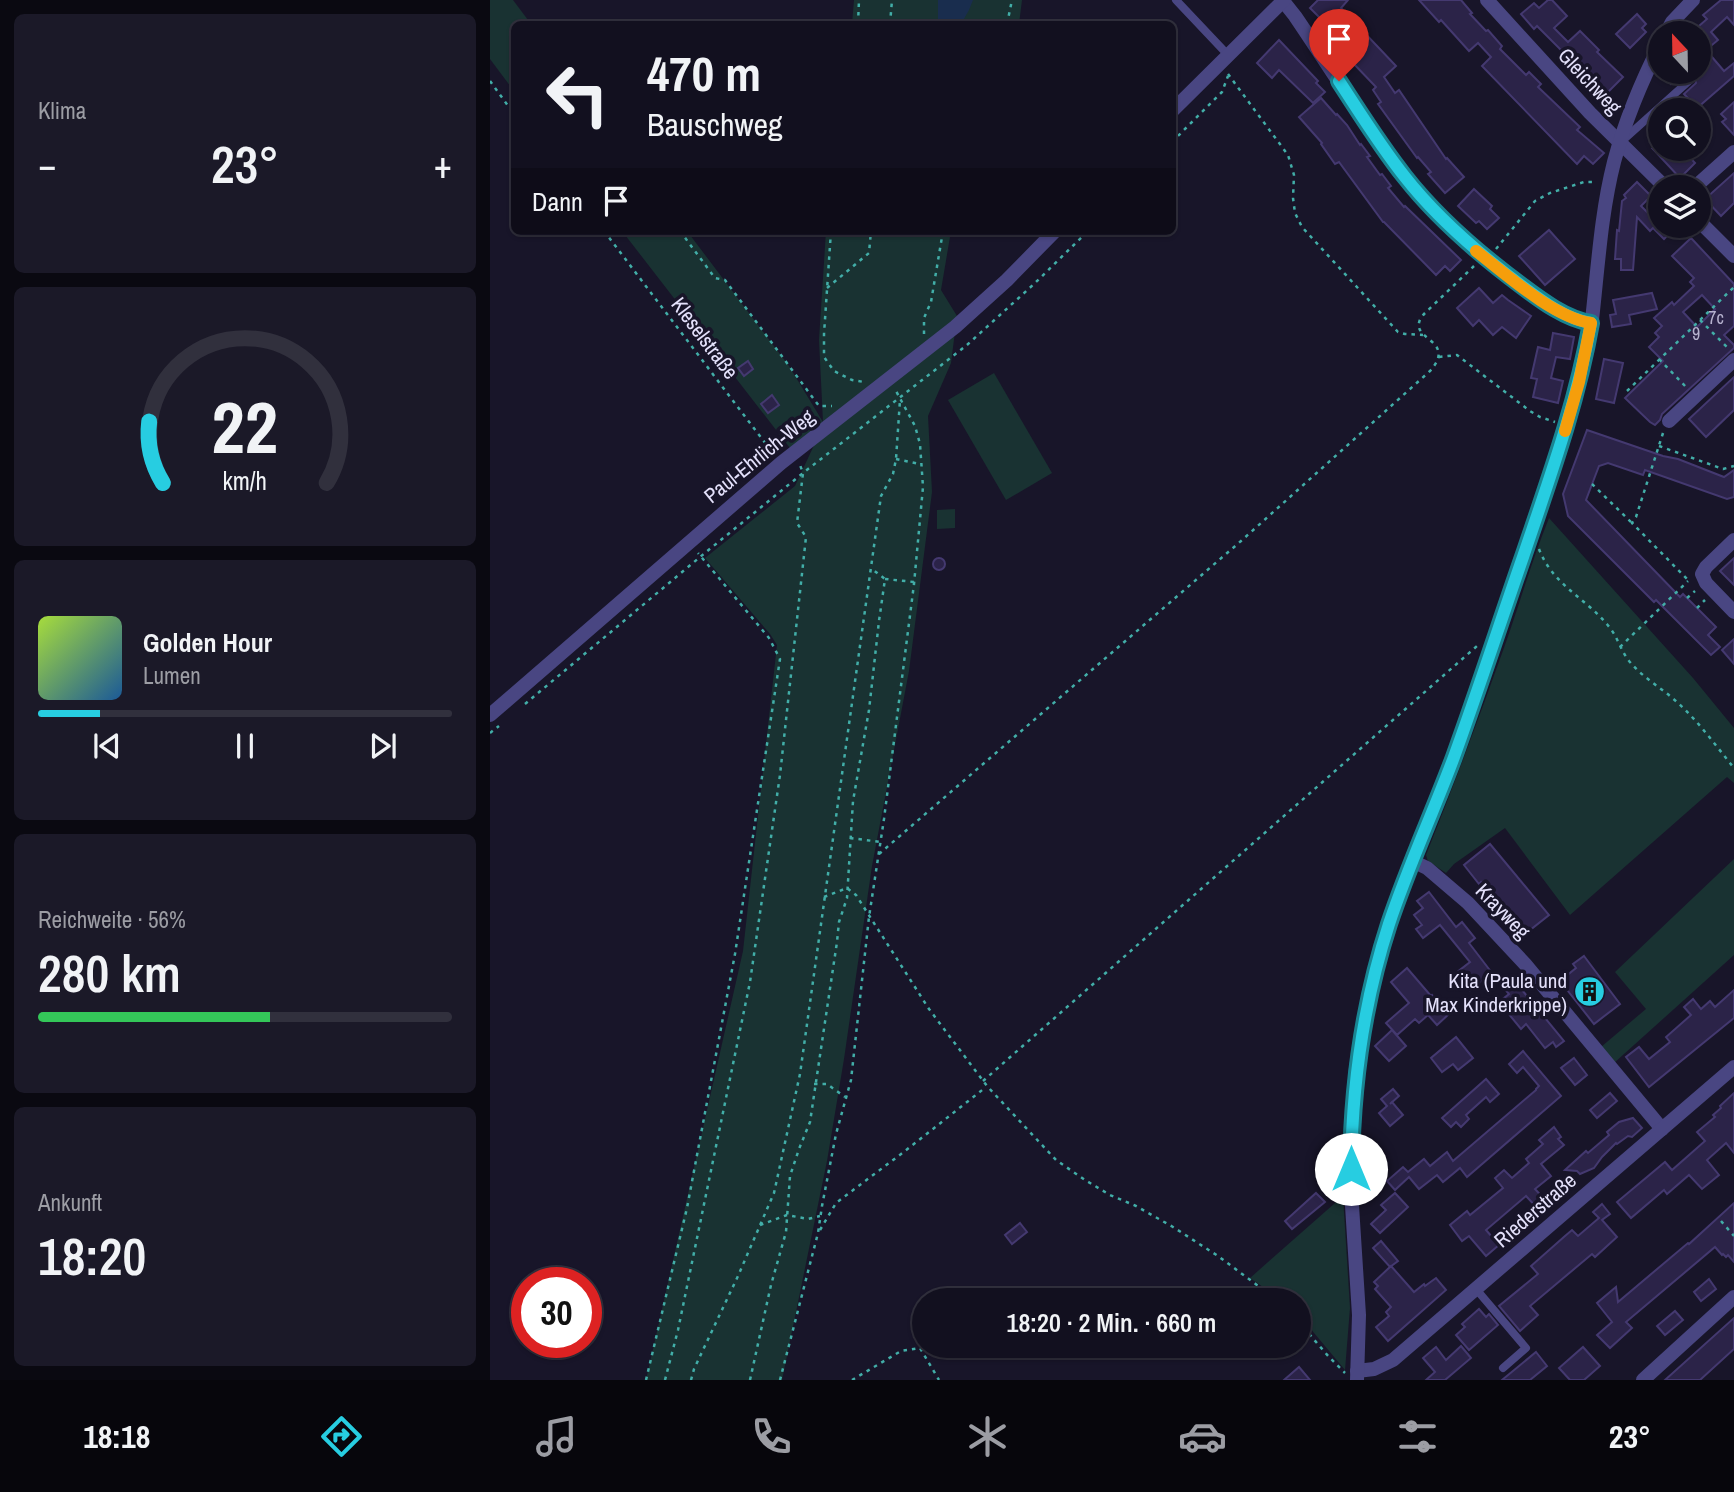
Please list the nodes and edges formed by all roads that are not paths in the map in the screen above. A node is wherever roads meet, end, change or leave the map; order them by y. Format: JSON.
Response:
{"nodes":[{"id":1,"x":1176,"y":0,"type":"edge"},
{"id":2,"x":1487,"y":0,"type":"edge"},
{"id":3,"x":1693,"y":0,"type":"edge"},
{"id":4,"x":1283,"y":1,"type":"edge"},
{"id":5,"x":1673,"y":21,"type":"edge"},
{"id":6,"x":1228,"y":55,"type":"junction"},
{"id":7,"x":1648,"y":68,"type":"edge"},
{"id":8,"x":1686,"y":84,"type":"edge"},
{"id":9,"x":1176,"y":107,"type":"edge"},
{"id":10,"x":1620,"y":143,"type":"junction"},
{"id":11,"x":1734,"y":152,"type":"edge"},
{"id":12,"x":1653,"y":175,"type":"edge"},
{"id":13,"x":1708,"y":175,"type":"edge"},
{"id":14,"x":1711,"y":233,"type":"edge"},
{"id":15,"x":1051,"y":235,"type":"edge"},
{"id":16,"x":1734,"y":256,"type":"edge"},
{"id":17,"x":1591,"y":323,"type":"junction"},
{"id":18,"x":1734,"y":357,"type":"edge"},
{"id":19,"x":1669,"y":421,"type":"road end"},
{"id":20,"x":1734,"y":540,"type":"edge"},
{"id":21,"x":1734,"y":612,"type":"edge"},
{"id":22,"x":495,"y":720,"type":"edge"},
{"id":23,"x":1412,"y":861,"type":"junction"},
{"id":24,"x":1734,"y":1067,"type":"edge"},
{"id":25,"x":1662,"y":1129,"type":"junction"},
{"id":26,"x":1476,"y":1289,"type":"junction"},
{"id":27,"x":1734,"y":1297,"type":"edge"},
{"id":28,"x":1503,"y":1368,"type":"dead end"},
{"id":29,"x":1357,"y":1376,"type":"edge"},
{"id":30,"x":1643,"y":1380,"type":"edge"}],
"edges":[{"from":1,"to":6,"type":"lane"},
{"from":2,"to":10,"type":"street","name":"Gleichweg"},
{"from":3,"to":5,"type":"street"},
{"from":4,"to":6,"type":"street"},
{"from":4,"to":17,"type":"street"},
{"from":6,"to":9,"type":"street"},
{"from":7,"to":10,"type":"street"},
{"from":8,"to":10,"type":"lane"},
{"from":10,"to":12,"type":"street","name":"Gleichweg"},
{"from":10,"to":17,"type":"street"},
{"from":11,"to":13,"type":"street"},
{"from":14,"to":16,"type":"street"},
{"from":15,"to":22,"type":"street","name":"Paul-Ehrlich-Weg"},
{"from":17,"to":23,"type":"street"},
{"from":18,"to":19,"type":"street"},
{"from":20,"to":21,"type":"street"},
{"from":23,"to":25,"type":"street","name":"Krayweg"},
{"from":23,"to":29,"type":"street"},
{"from":24,"to":25,"type":"street","name":"Riederstraße"},
{"from":25,"to":26,"type":"street","name":"Riederstraße"},
{"from":26,"to":28,"type":"lane"},
{"from":26,"to":29,"type":"street","name":"Riederstraße"},
{"from":27,"to":30,"type":"street"}]}
